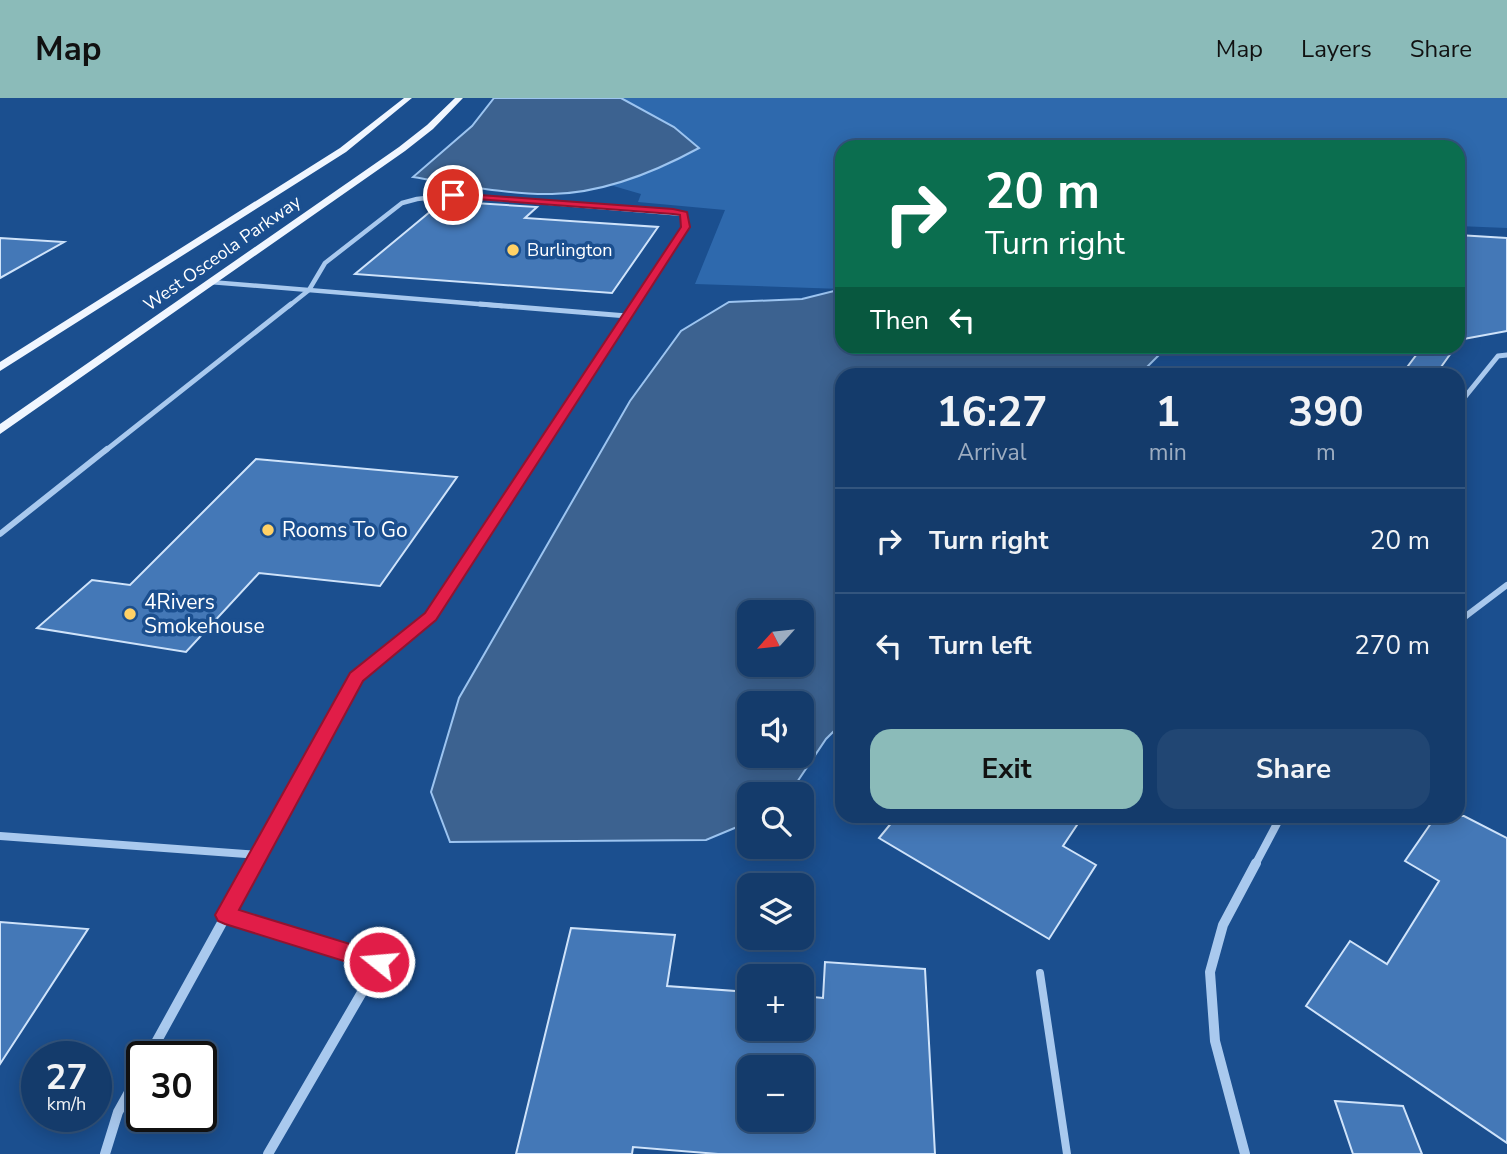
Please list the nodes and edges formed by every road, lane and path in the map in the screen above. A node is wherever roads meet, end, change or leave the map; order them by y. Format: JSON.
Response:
{"nodes":[{"id":1,"x":408,"y":98,"type":"edge"},
{"id":2,"x":459,"y":98,"type":"edge"},
{"id":3,"x":211,"y":282,"type":"junction"},
{"id":4,"x":309,"y":290,"type":"junction"},
{"id":5,"x":627,"y":316,"type":"junction"},
{"id":6,"x":1507,"y":355,"type":"edge"},
{"id":7,"x":0,"y":366,"type":"edge"},
{"id":8,"x":1465,"y":397,"type":"edge"},
{"id":9,"x":0,"y":430,"type":"edge"},
{"id":10,"x":0,"y":534,"type":"edge"},
{"id":11,"x":1507,"y":585,"type":"edge"},
{"id":12,"x":1465,"y":617,"type":"edge"},
{"id":13,"x":1277,"y":823,"type":"edge"},
{"id":14,"x":0,"y":836,"type":"edge"},
{"id":15,"x":258,"y":855,"type":"junction"},
{"id":16,"x":225,"y":915,"type":"junction"},
{"id":17,"x":1040,"y":973,"type":"dead end"},
{"id":18,"x":157,"y":1041,"type":"edge"},
{"id":19,"x":126,"y":1098,"type":"edge"},
{"id":20,"x":105,"y":1154,"type":"edge"},
{"id":21,"x":268,"y":1154,"type":"edge"},
{"id":22,"x":1067,"y":1154,"type":"edge"},
{"id":23,"x":1245,"y":1154,"type":"edge"}],
"edges":[{"from":1,"to":7,"type":"main road","name":"West Osceola Parkway"},
{"from":2,"to":3,"type":"main road","name":"West Osceola Parkway"},
{"from":3,"to":4,"type":"street"},
{"from":3,"to":9,"type":"main road","name":"West Osceola Parkway"},
{"from":4,"to":5,"type":"street"},
{"from":4,"to":5,"type":"street"},
{"from":4,"to":10,"type":"street"},
{"from":5,"to":15,"type":"street"},
{"from":6,"to":8,"type":"street"},
{"from":11,"to":12,"type":"street"},
{"from":13,"to":23,"type":"street"},
{"from":14,"to":15,"type":"street"},
{"from":15,"to":16,"type":"street"},
{"from":16,"to":18,"type":"street"},
{"from":16,"to":21,"type":"street"},
{"from":17,"to":22,"type":"lane"},
{"from":19,"to":20,"type":"street"}]}
